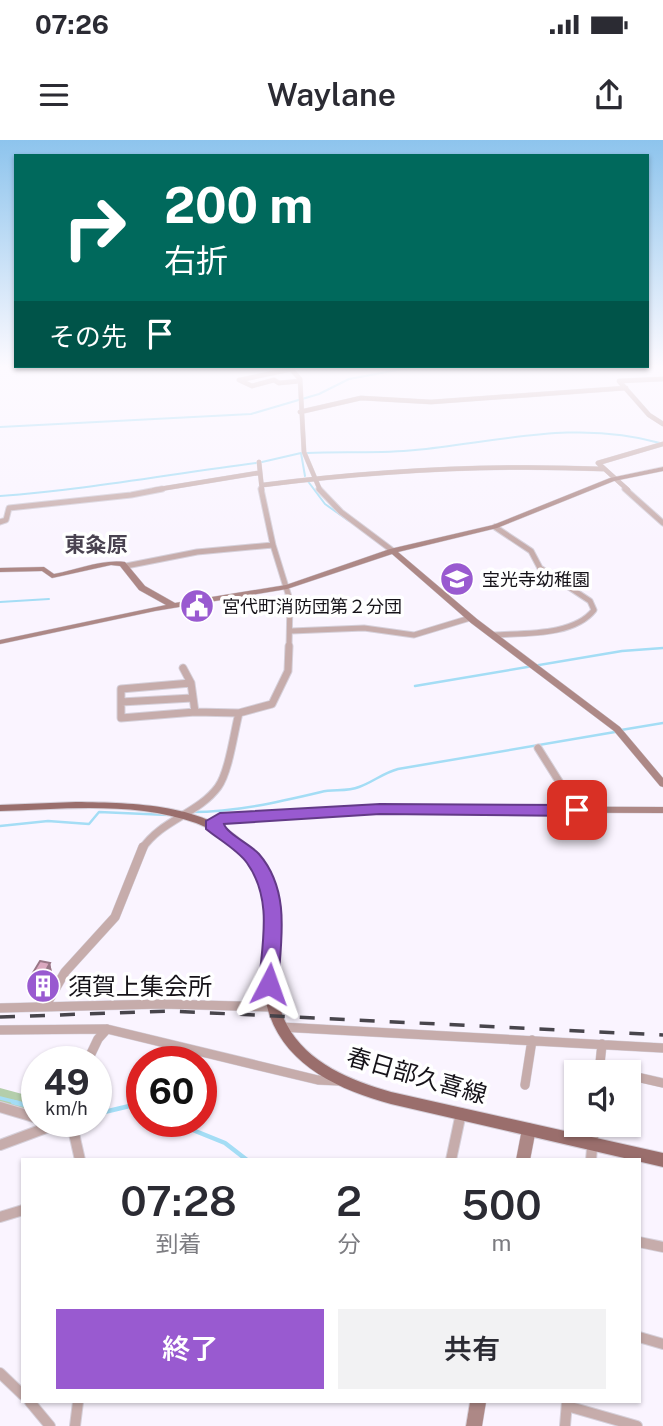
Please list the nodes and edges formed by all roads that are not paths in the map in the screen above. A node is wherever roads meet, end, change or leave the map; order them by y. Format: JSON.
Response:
{"nodes":[{"id":1,"x":302,"y":425,"type":"edge"},
{"id":2,"x":663,"y":444,"type":"edge"},
{"id":3,"x":259,"y":462,"type":"dead end"},
{"id":4,"x":663,"y":469,"type":"edge"},
{"id":5,"x":603,"y":470,"type":"junction"},
{"id":6,"x":258,"y":472,"type":"junction"},
{"id":7,"x":310,"y":477,"type":"junction"},
{"id":8,"x":612,"y":479,"type":"junction"},
{"id":9,"x":262,"y":485,"type":"junction"},
{"id":10,"x":663,"y":510,"type":"edge"},
{"id":11,"x":655,"y":512,"type":"junction"},
{"id":12,"x":0,"y":522,"type":"edge"},
{"id":13,"x":663,"y":523,"type":"edge"},
{"id":14,"x":495,"y":527,"type":"junction"},
{"id":15,"x":273,"y":545,"type":"junction"},
{"id":16,"x":393,"y":551,"type":"junction"},
{"id":17,"x":126,"y":566,"type":"junction"},
{"id":18,"x":0,"y":570,"type":"edge"},
{"id":19,"x":287,"y":587,"type":"junction"},
{"id":20,"x":174,"y":606,"type":"junction"},
{"id":21,"x":477,"y":620,"type":"junction"},
{"id":22,"x":291,"y":631,"type":"junction"},
{"id":23,"x":494,"y":635,"type":"junction"},
{"id":24,"x":0,"y":642,"type":"edge"},
{"id":25,"x":183,"y":668,"type":"dead end"},
{"id":26,"x":191,"y":683,"type":"junction"},
{"id":27,"x":192,"y":698,"type":"junction"},
{"id":28,"x":121,"y":702,"type":"junction"},
{"id":29,"x":195,"y":712,"type":"junction"},
{"id":30,"x":239,"y":713,"type":"junction"},
{"id":31,"x":538,"y":748,"type":"dead end"},
{"id":32,"x":663,"y":784,"type":"edge"},
{"id":33,"x":0,"y":808,"type":"edge"},
{"id":34,"x":577,"y":810,"type":"junction"},
{"id":35,"x":663,"y":810,"type":"edge"},
{"id":36,"x":184,"y":815,"type":"junction"},
{"id":37,"x":211,"y":825,"type":"junction"},
{"id":38,"x":46,"y":1004,"type":"junction"},
{"id":39,"x":272,"y":1007,"type":"junction"},
{"id":40,"x":0,"y":1008,"type":"edge"},
{"id":41,"x":281,"y":1027,"type":"junction"},
{"id":42,"x":107,"y":1028,"type":"junction"},
{"id":43,"x":0,"y":1030,"type":"edge"},
{"id":44,"x":532,"y":1040,"type":"junction"},
{"id":45,"x":602,"y":1044,"type":"junction"},
{"id":46,"x":95,"y":1046,"type":"edge"},
{"id":47,"x":663,"y":1048,"type":"edge"},
{"id":48,"x":600,"y":1060,"type":"edge"},
{"id":49,"x":641,"y":1078,"type":"edge"},
{"id":50,"x":341,"y":1081,"type":"junction"},
{"id":51,"x":663,"y":1083,"type":"edge"},
{"id":52,"x":525,"y":1085,"type":"dead end"},
{"id":53,"x":0,"y":1107,"type":"edge"},
{"id":54,"x":21,"y":1113,"type":"edge"},
{"id":55,"x":461,"y":1113,"type":"junction"},
{"id":56,"x":529,"y":1129,"type":"junction"},
{"id":57,"x":21,"y":1137,"type":"edge"},
{"id":58,"x":76,"y":1137,"type":"edge"},
{"id":59,"x":593,"y":1137,"type":"edge"},
{"id":60,"x":592,"y":1143,"type":"junction"},
{"id":61,"x":0,"y":1145,"type":"edge"},
{"id":62,"x":80,"y":1158,"type":"edge"},
{"id":63,"x":451,"y":1158,"type":"edge"},
{"id":64,"x":523,"y":1158,"type":"edge"},
{"id":65,"x":591,"y":1158,"type":"edge"},
{"id":66,"x":663,"y":1160,"type":"edge"},
{"id":67,"x":21,"y":1211,"type":"edge"},
{"id":68,"x":0,"y":1217,"type":"edge"},
{"id":69,"x":641,"y":1242,"type":"edge"},
{"id":70,"x":663,"y":1247,"type":"edge"},
{"id":71,"x":641,"y":1338,"type":"edge"},
{"id":72,"x":663,"y":1344,"type":"edge"},
{"id":73,"x":0,"y":1373,"type":"edge"},
{"id":74,"x":21,"y":1393,"type":"edge"},
{"id":75,"x":31,"y":1403,"type":"edge"},
{"id":76,"x":78,"y":1403,"type":"edge"},
{"id":77,"x":478,"y":1403,"type":"edge"},
{"id":78,"x":567,"y":1404,"type":"edge"},
{"id":79,"x":50,"y":1426,"type":"edge"},
{"id":80,"x":75,"y":1426,"type":"edge"},
{"id":81,"x":474,"y":1426,"type":"edge"},
{"id":82,"x":565,"y":1426,"type":"edge"},
{"id":83,"x":637,"y":1426,"type":"edge"}],
"edges":[{"from":1,"to":7,"type":"street"},
{"from":2,"to":5,"type":"street"},
{"from":3,"to":6,"type":"street"},
{"from":4,"to":8,"type":"street"},
{"from":5,"to":7,"type":"street"},
{"from":5,"to":8,"type":"street"},
{"from":6,"to":9,"type":"street"},
{"from":6,"to":12,"type":"street"},
{"from":7,"to":9,"type":"street"},
{"from":7,"to":16,"type":"street"},
{"from":8,"to":11,"type":"street"},
{"from":8,"to":14,"type":"street"},
{"from":9,"to":15,"type":"street"},
{"from":10,"to":11,"type":"street"},
{"from":11,"to":13,"type":"street"},
{"from":14,"to":16,"type":"street"},
{"from":14,"to":23,"type":"street"},
{"from":15,"to":17,"type":"street"},
{"from":15,"to":19,"type":"street"},
{"from":16,"to":19,"type":"street"},
{"from":16,"to":21,"type":"street"},
{"from":17,"to":18,"type":"street"},
{"from":17,"to":20,"type":"street"},
{"from":19,"to":20,"type":"street"},
{"from":19,"to":22,"type":"street"},
{"from":20,"to":24,"type":"street"},
{"from":21,"to":22,"type":"street"},
{"from":21,"to":23,"type":"street"},
{"from":22,"to":30,"type":"street"},
{"from":23,"to":32,"type":"street"},
{"from":25,"to":26,"type":"street"},
{"from":26,"to":27,"type":"street"},
{"from":26,"to":28,"type":"street"},
{"from":27,"to":28,"type":"street"},
{"from":27,"to":29,"type":"street"},
{"from":28,"to":29,"type":"street"},
{"from":29,"to":30,"type":"street"},
{"from":30,"to":36,"type":"street"},
{"from":31,"to":34,"type":"street"},
{"from":33,"to":36,"type":"main road","name":"春日部久喜線"},
{"from":34,"to":35,"type":"street"},
{"from":34,"to":37,"type":"street"},
{"from":36,"to":37,"type":"main road","name":"春日部久喜線"},
{"from":36,"to":38,"type":"street"},
{"from":37,"to":39,"type":"main road","name":"春日部久喜線"},
{"from":38,"to":39,"type":"street"},
{"from":38,"to":40,"type":"street"},
{"from":39,"to":41,"type":"main road","name":"春日部久喜線"},
{"from":41,"to":44,"type":"street"},
{"from":41,"to":50,"type":"main road","name":"春日部久喜線"},
{"from":42,"to":43,"type":"street"},
{"from":42,"to":46,"type":"street"},
{"from":42,"to":50,"type":"street"},
{"from":44,"to":45,"type":"street"},
{"from":44,"to":52,"type":"street"},
{"from":45,"to":47,"type":"street"},
{"from":45,"to":48,"type":"street"},
{"from":49,"to":51,"type":"street"},
{"from":50,"to":55,"type":"main road","name":"春日部久喜線"},
{"from":53,"to":54,"type":"street"},
{"from":55,"to":56,"type":"main road","name":"春日部久喜線"},
{"from":55,"to":63,"type":"street"},
{"from":56,"to":60,"type":"main road","name":"春日部久喜線"},
{"from":56,"to":64,"type":"street"},
{"from":57,"to":61,"type":"street"},
{"from":58,"to":62,"type":"street"},
{"from":59,"to":60,"type":"street"},
{"from":60,"to":65,"type":"street"},
{"from":60,"to":66,"type":"main road","name":"春日部久喜線"},
{"from":67,"to":68,"type":"street"},
{"from":69,"to":70,"type":"street"},
{"from":71,"to":72,"type":"street"},
{"from":73,"to":74,"type":"street"},
{"from":75,"to":79,"type":"street"},
{"from":76,"to":80,"type":"street"},
{"from":77,"to":81,"type":"street"},
{"from":78,"to":82,"type":"street"},
{"from":78,"to":83,"type":"street"}]}
